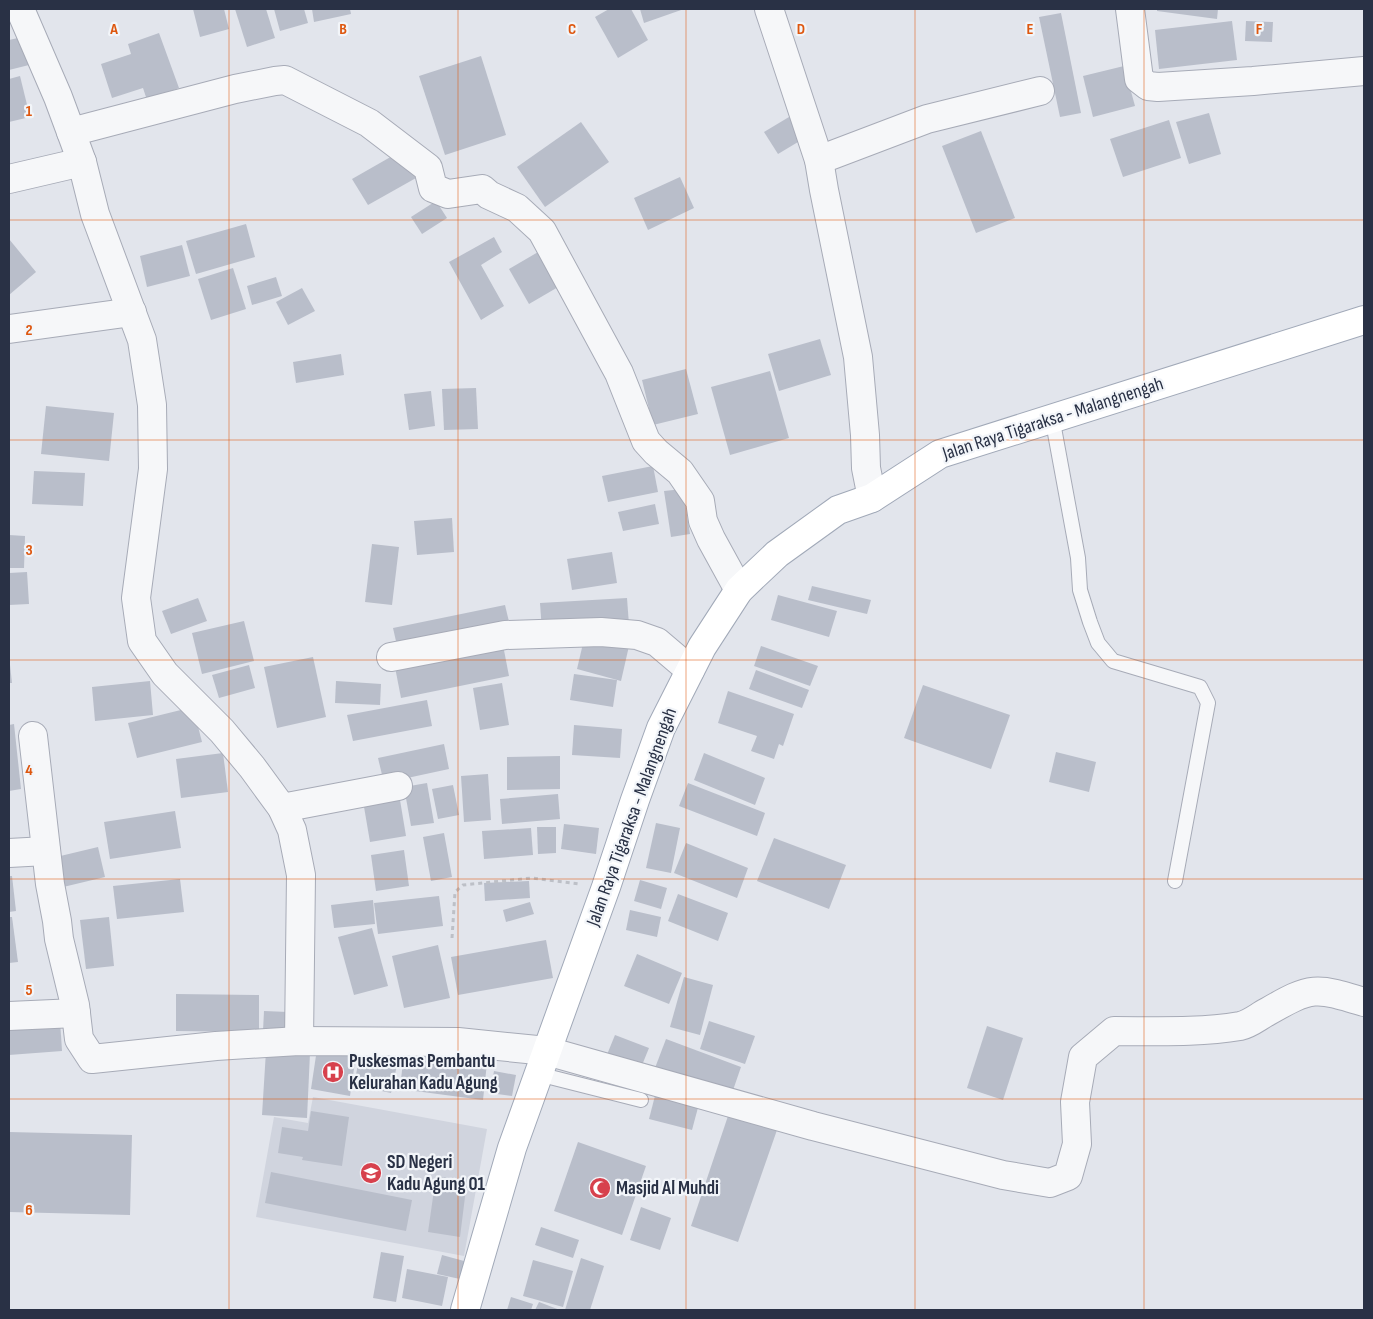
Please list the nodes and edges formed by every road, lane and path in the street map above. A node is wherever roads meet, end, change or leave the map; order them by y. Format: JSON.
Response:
{"nodes":[{"id":1,"x":20,"y":9,"type":"edge"},
{"id":2,"x":769,"y":9,"type":"edge"},
{"id":3,"x":1130,"y":9,"type":"edge"},
{"id":4,"x":1364,"y":71,"type":"edge"},
{"id":5,"x":1040,"y":91,"type":"dead end"},
{"id":6,"x":71,"y":132,"type":"junction"},
{"id":7,"x":819,"y":160,"type":"junction"},
{"id":8,"x":82,"y":162,"type":"junction"},
{"id":9,"x":9,"y":179,"type":"edge"},
{"id":10,"x":132,"y":312,"type":"junction"},
{"id":11,"x":1364,"y":320,"type":"edge"},
{"id":12,"x":9,"y":329,"type":"edge"},
{"id":13,"x":1052,"y":417,"type":"junction"},
{"id":14,"x":872,"y":498,"type":"junction"},
{"id":15,"x":739,"y":590,"type":"junction"},
{"id":16,"x":391,"y":657,"type":"dead end"},
{"id":17,"x":690,"y":670,"type":"junction"},
{"id":18,"x":32,"y":736,"type":"dead end"},
{"id":19,"x":398,"y":786,"type":"dead end"},
{"id":20,"x":282,"y":808,"type":"junction"},
{"id":21,"x":46,"y":851,"type":"junction"},
{"id":22,"x":9,"y":854,"type":"edge"},
{"id":23,"x":1175,"y":881,"type":"dead end"},
{"id":24,"x":606,"y":887,"type":"junction"},
{"id":25,"x":452,"y":938,"type":"dead end"},
{"id":26,"x":1364,"y":1002,"type":"edge"},
{"id":27,"x":76,"y":1013,"type":"junction"},
{"id":28,"x":9,"y":1016,"type":"edge"},
{"id":29,"x":299,"y":1041,"type":"junction"},
{"id":30,"x":543,"y":1063,"type":"junction"},
{"id":31,"x":641,"y":1100,"type":"dead end"},
{"id":32,"x":465,"y":1310,"type":"edge"}],
"edges":[{"from":1,"to":6,"type":"street"},
{"from":2,"to":7,"type":"street"},
{"from":3,"to":4,"type":"street"},
{"from":5,"to":7,"type":"street"},
{"from":6,"to":8,"type":"street"},
{"from":6,"to":15,"type":"street"},
{"from":7,"to":14,"type":"street"},
{"from":8,"to":9,"type":"street"},
{"from":8,"to":10,"type":"street"},
{"from":10,"to":12,"type":"street"},
{"from":10,"to":20,"type":"street"},
{"from":11,"to":13,"type":"main road","name":"Jalan Raya Tigaraksa - Malangnengah"},
{"from":13,"to":14,"type":"main road","name":"Jalan Raya Tigaraksa - Malangnengah"},
{"from":13,"to":23,"type":"lane"},
{"from":14,"to":15,"type":"main road","name":"Jalan Raya Tigaraksa - Malangnengah"},
{"from":15,"to":17,"type":"main road","name":"Jalan Raya Tigaraksa - Malangnengah"},
{"from":16,"to":17,"type":"street"},
{"from":17,"to":24,"type":"main road","name":"Jalan Raya Tigaraksa - Malangnengah"},
{"from":18,"to":21,"type":"street"},
{"from":19,"to":20,"type":"street"},
{"from":20,"to":29,"type":"street"},
{"from":21,"to":22,"type":"street"},
{"from":21,"to":27,"type":"street"},
{"from":24,"to":25,"type":"path"},
{"from":24,"to":30,"type":"main road","name":"Jalan Raya Tigaraksa - Malangnengah"},
{"from":26,"to":30,"type":"street"},
{"from":27,"to":28,"type":"street"},
{"from":27,"to":29,"type":"street"},
{"from":29,"to":30,"type":"street"},
{"from":30,"to":31,"type":"lane"},
{"from":30,"to":32,"type":"main road","name":"Jalan Raya Tigaraksa - Malangnengah"}]}
